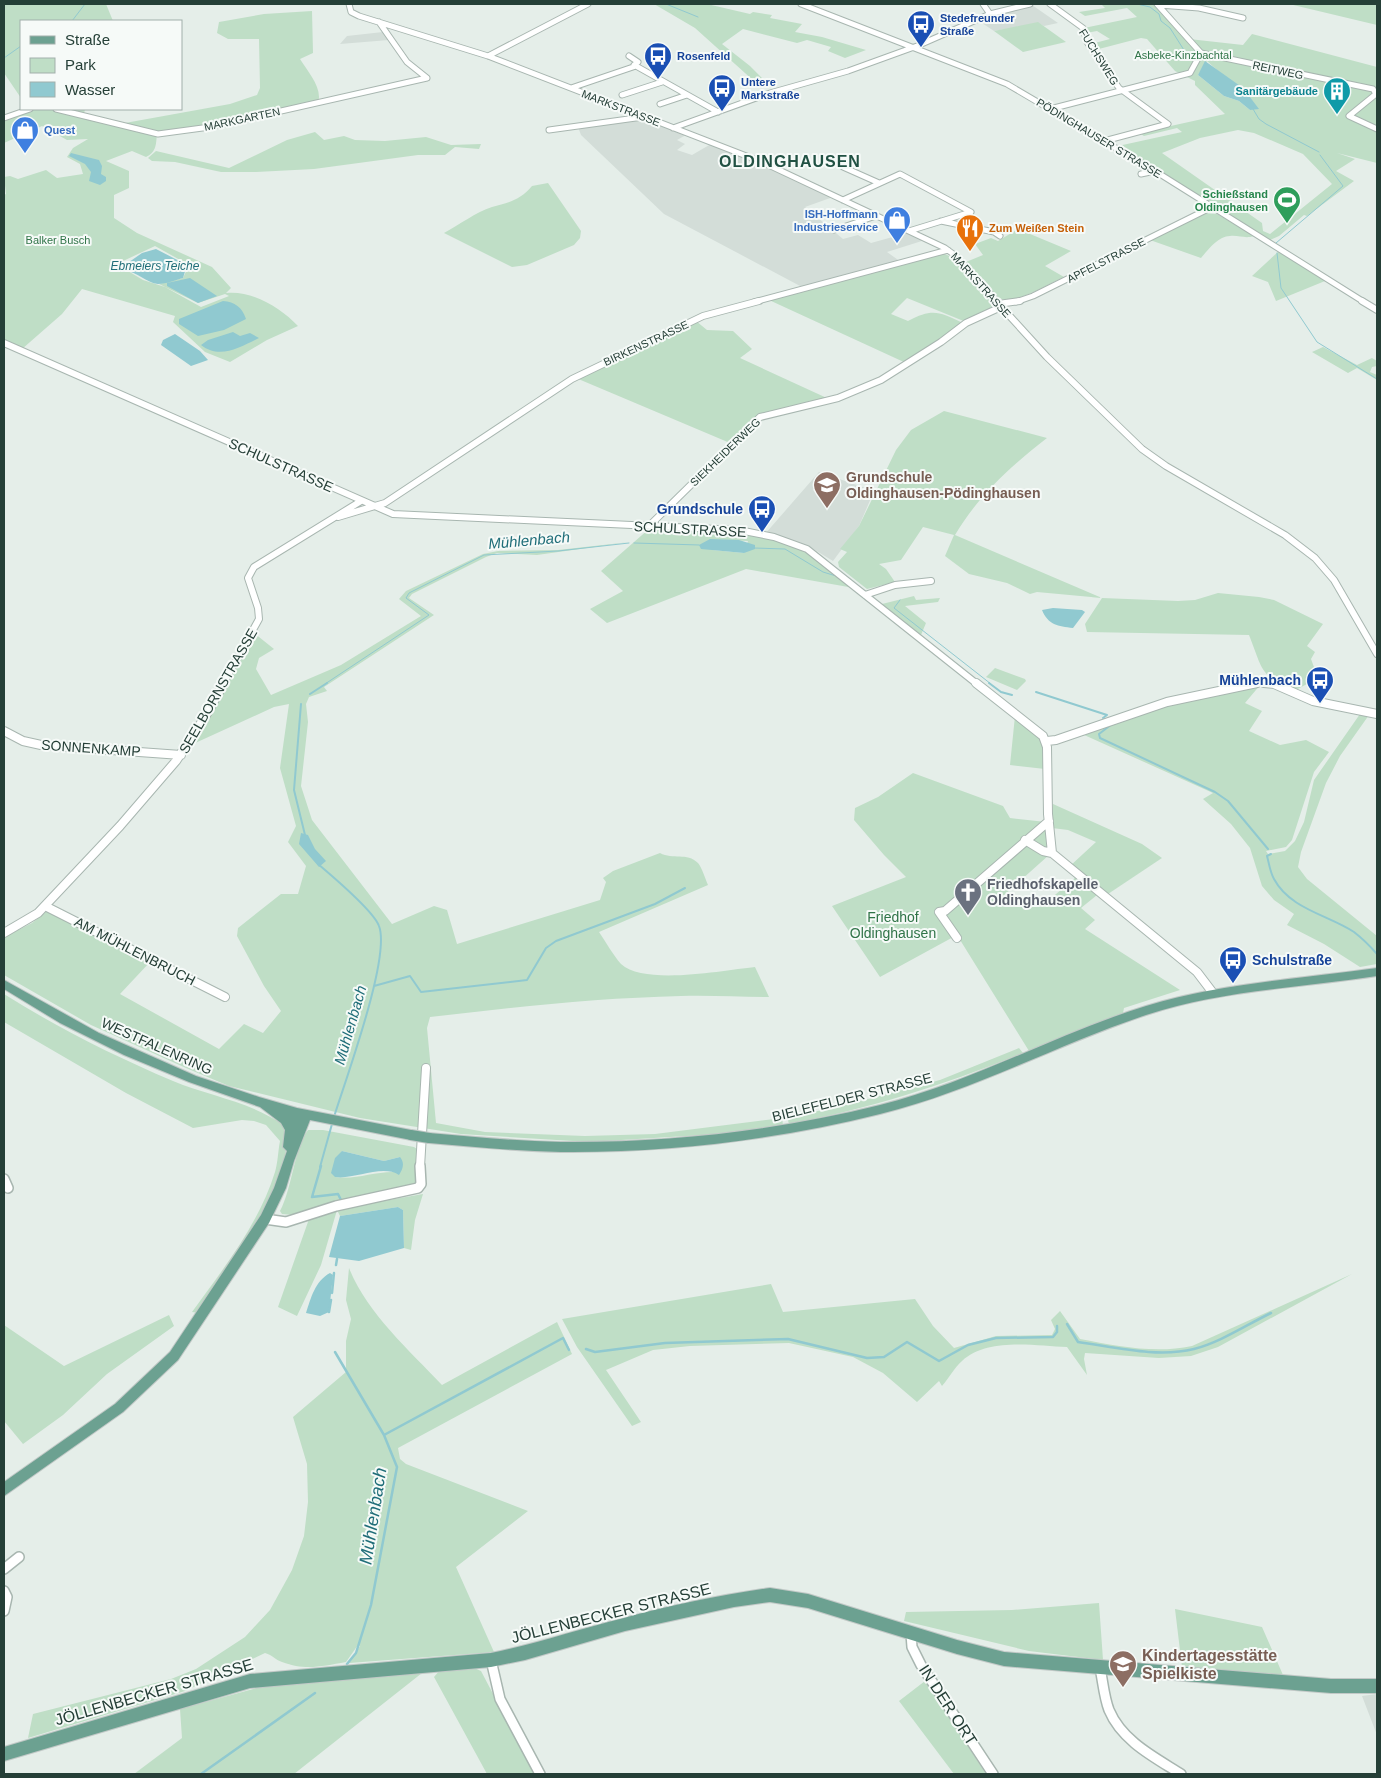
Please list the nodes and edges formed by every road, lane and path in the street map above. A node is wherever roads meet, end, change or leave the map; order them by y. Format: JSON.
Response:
{"nodes":[{"id":1,"x":349,"y":4,"type":"edge"},
{"id":2,"x":588,"y":4,"type":"edge"},
{"id":3,"x":801,"y":4,"type":"edge"},
{"id":4,"x":983,"y":4,"type":"edge"},
{"id":5,"x":1030,"y":4,"type":"edge"},
{"id":6,"x":1050,"y":4,"type":"edge"},
{"id":7,"x":1158,"y":4,"type":"edge"},
{"id":8,"x":1201,"y":6,"type":"edge"},
{"id":9,"x":990,"y":14,"type":"junction"},
{"id":10,"x":1243,"y":18,"type":"dead end"},
{"id":11,"x":378,"y":22,"type":"junction"},
{"id":12,"x":914,"y":47,"type":"junction"},
{"id":13,"x":1201,"y":53,"type":"junction"},
{"id":14,"x":488,"y":56,"type":"junction"},
{"id":15,"x":629,"y":56,"type":"dead end"},
{"id":16,"x":636,"y":66,"type":"junction"},
{"id":17,"x":662,"y":82,"type":"junction"},
{"id":18,"x":571,"y":88,"type":"junction"},
{"id":19,"x":1121,"y":90,"type":"junction"},
{"id":20,"x":622,"y":95,"type":"dead end"},
{"id":21,"x":687,"y":95,"type":"junction"},
{"id":22,"x":660,"y":104,"type":"dead end"},
{"id":23,"x":1050,"y":109,"type":"junction"},
{"id":24,"x":27,"y":110,"type":"edge"},
{"id":25,"x":60,"y":110,"type":"edge"},
{"id":26,"x":718,"y":112,"type":"junction"},
{"id":27,"x":644,"y":117,"type":"junction"},
{"id":28,"x":4,"y":118,"type":"edge"},
{"id":29,"x":673,"y":128,"type":"junction"},
{"id":30,"x":1377,"y":129,"type":"edge"},
{"id":31,"x":548,"y":130,"type":"dead end"},
{"id":32,"x":1104,"y":141,"type":"junction"},
{"id":33,"x":843,"y":167,"type":"dead end"},
{"id":34,"x":1155,"y":170,"type":"junction"},
{"id":35,"x":1141,"y":174,"type":"dead end"},
{"id":36,"x":879,"y":183,"type":"junction"},
{"id":37,"x":843,"y":200,"type":"junction"},
{"id":38,"x":1212,"y":207,"type":"junction"},
{"id":39,"x":876,"y":216,"type":"junction"},
{"id":40,"x":939,"y":221,"type":"junction"},
{"id":41,"x":834,"y":230,"type":"dead end"},
{"id":42,"x":909,"y":231,"type":"junction"},
{"id":43,"x":1000,"y":236,"type":"dead end"},
{"id":44,"x":1271,"y":236,"type":"dead end"},
{"id":45,"x":1262,"y":239,"type":"junction"},
{"id":46,"x":948,"y":250,"type":"junction"},
{"id":47,"x":999,"y":306,"type":"junction"},
{"id":48,"x":1377,"y":310,"type":"edge"},
{"id":49,"x":4,"y":343,"type":"edge"},
{"id":50,"x":360,"y":501,"type":"junction"},
{"id":51,"x":376,"y":506,"type":"junction"},
{"id":52,"x":338,"y":517,"type":"junction"},
{"id":53,"x":649,"y":526,"type":"junction"},
{"id":54,"x":932,"y":581,"type":"dead end"},
{"id":55,"x":865,"y":595,"type":"junction"},
{"id":56,"x":1377,"y":654,"type":"edge"},
{"id":57,"x":1377,"y":714,"type":"edge"},
{"id":58,"x":4,"y":731,"type":"edge"},
{"id":59,"x":1047,"y":741,"type":"junction"},
{"id":60,"x":181,"y":755,"type":"junction"},
{"id":61,"x":1049,"y":821,"type":"junction"},
{"id":62,"x":1025,"y":840,"type":"junction"},
{"id":63,"x":1052,"y":853,"type":"junction"},
{"id":64,"x":45,"y":906,"type":"junction"},
{"id":65,"x":4,"y":933,"type":"edge"},
{"id":66,"x":956,"y":938,"type":"dead end"},
{"id":67,"x":1377,"y":972,"type":"edge"},
{"id":68,"x":4,"y":984,"type":"edge"},
{"id":69,"x":1213,"y":992,"type":"junction"},
{"id":70,"x":225,"y":997,"type":"dead end"},
{"id":71,"x":426,"y":1068,"type":"dead end"},
{"id":72,"x":261,"y":1103,"type":"junction"},
{"id":73,"x":303,"y":1114,"type":"junction"},
{"id":74,"x":291,"y":1129,"type":"junction"},
{"id":75,"x":288,"y":1160,"type":"junction"},
{"id":76,"x":4,"y":1179,"type":"edge"},
{"id":77,"x":8,"y":1188,"type":"dead end"},
{"id":78,"x":265,"y":1219,"type":"junction"},
{"id":79,"x":4,"y":1490,"type":"edge"},
{"id":80,"x":20,"y":1558,"type":"dead end"},
{"id":81,"x":4,"y":1569,"type":"edge"},
{"id":82,"x":4,"y":1590,"type":"edge"},
{"id":83,"x":4,"y":1611,"type":"edge"},
{"id":84,"x":911,"y":1634,"type":"junction"},
{"id":85,"x":491,"y":1660,"type":"junction"},
{"id":86,"x":1100,"y":1668,"type":"junction"},
{"id":87,"x":1377,"y":1686,"type":"edge"},
{"id":88,"x":4,"y":1754,"type":"edge"},
{"id":89,"x":540,"y":1774,"type":"edge"},
{"id":90,"x":993,"y":1774,"type":"edge"},
{"id":91,"x":1182,"y":1774,"type":"edge"}],
"edges":[{"from":1,"to":11,"type":"street","name":"MARKSTRASSE"},
{"from":2,"to":14,"type":"street"},
{"from":3,"to":12,"type":"street","name":"PÖDINGHAUSER STRASSE"},
{"from":4,"to":9,"type":"street"},
{"from":5,"to":9,"type":"street"},
{"from":6,"to":19,"type":"street","name":"FUCHSWEG"},
{"from":7,"to":8,"type":"street"},
{"from":7,"to":13,"type":"street"},
{"from":8,"to":10,"type":"street"},
{"from":9,"to":12,"type":"street"},
{"from":11,"to":14,"type":"street","name":"MARKSTRASSE"},
{"from":11,"to":25,"type":"street","name":"MARKGARTEN"},
{"from":12,"to":23,"type":"street","name":"PÖDINGHAUSER STRASSE"},
{"from":12,"to":26,"type":"street"},
{"from":13,"to":19,"type":"street"},
{"from":13,"to":30,"type":"street","name":"REITWEG"},
{"from":14,"to":18,"type":"street","name":"MARKSTRASSE"},
{"from":15,"to":16,"type":"street"},
{"from":16,"to":17,"type":"street"},
{"from":16,"to":18,"type":"street"},
{"from":17,"to":20,"type":"street"},
{"from":17,"to":21,"type":"street"},
{"from":18,"to":27,"type":"street","name":"MARKSTRASSE"},
{"from":19,"to":23,"type":"street"},
{"from":19,"to":32,"type":"street","name":"FUCHSWEG"},
{"from":21,"to":22,"type":"street"},
{"from":21,"to":26,"type":"street"},
{"from":23,"to":32,"type":"street","name":"PÖDINGHAUSER STRASSE"},
{"from":24,"to":28,"type":"street"},
{"from":26,"to":29,"type":"street"},
{"from":27,"to":29,"type":"street","name":"MARKSTRASSE"},
{"from":27,"to":31,"type":"street"},
{"from":29,"to":37,"type":"street","name":"MARKSTRASSE"},
{"from":32,"to":34,"type":"street","name":"PÖDINGHAUSER STRASSE"},
{"from":33,"to":36,"type":"street"},
{"from":34,"to":35,"type":"street"},
{"from":34,"to":38,"type":"street","name":"PÖDINGHAUSER STRASSE"},
{"from":36,"to":37,"type":"street"},
{"from":36,"to":40,"type":"street"},
{"from":37,"to":39,"type":"street","name":"MARKSTRASSE"},
{"from":38,"to":45,"type":"street","name":"PÖDINGHAUSER STRASSE"},
{"from":38,"to":47,"type":"street","name":"APFELSTRASSE"},
{"from":39,"to":41,"type":"street"},
{"from":39,"to":42,"type":"street","name":"MARKSTRASSE"},
{"from":40,"to":42,"type":"street"},
{"from":40,"to":43,"type":"street"},
{"from":42,"to":46,"type":"street","name":"MARKSTRASSE"},
{"from":44,"to":45,"type":"street"},
{"from":45,"to":48,"type":"street","name":"PÖDINGHAUSER STRASSE"},
{"from":46,"to":47,"type":"street","name":"MARKSTRASSE"},
{"from":46,"to":51,"type":"street","name":"BIRKENSTRASSE"},
{"from":47,"to":53,"type":"street","name":"SIEKHEIDERWEG"},
{"from":47,"to":56,"type":"street","name":"MARKSTRASSE"},
{"from":49,"to":50,"type":"street","name":"SCHULSTRASSE"},
{"from":50,"to":51,"type":"street","name":"SCHULSTRASSE"},
{"from":50,"to":52,"type":"street","name":"SEELBORNSTRASSE"},
{"from":51,"to":52,"type":"street","name":"SEELBORNSTRASSE"},
{"from":51,"to":53,"type":"street","name":"SCHULSTRASSE"},
{"from":52,"to":60,"type":"street","name":"SEELBORNSTRASSE"},
{"from":53,"to":55,"type":"street","name":"SCHULSTRASSE"},
{"from":54,"to":55,"type":"street"},
{"from":55,"to":59,"type":"street","name":"SCHULSTRASSE"},
{"from":57,"to":59,"type":"street"},
{"from":58,"to":60,"type":"street","name":"SONNENKAMP"},
{"from":59,"to":61,"type":"street"},
{"from":60,"to":64,"type":"street","name":"SEELBORNSTRASSE"},
{"from":61,"to":62,"type":"street"},
{"from":61,"to":63,"type":"street"},
{"from":62,"to":63,"type":"street"},
{"from":62,"to":66,"type":"street"},
{"from":63,"to":69,"type":"street"},
{"from":64,"to":65,"type":"street","name":"SEELBORNSTRASSE"},
{"from":64,"to":70,"type":"street","name":"AM MÜHLENBRUCH"},
{"from":67,"to":69,"type":"main road","name":"BIELEFELDER STRASSE"},
{"from":68,"to":72,"type":"main road","name":"WESTFALENRING"},
{"from":69,"to":73,"type":"main road","name":"BIELEFELDER STRASSE","bridge":true},
{"from":71,"to":78,"type":"street"},
{"from":72,"to":73,"type":"main road","name":"WESTFALENRING"},
{"from":72,"to":74,"type":"main road"},
{"from":73,"to":74,"type":"main road"},
{"from":73,"to":75,"type":"main road"},
{"from":74,"to":75,"type":"main road"},
{"from":75,"to":78,"type":"main road"},
{"from":76,"to":77,"type":"street"},
{"from":78,"to":79,"type":"main road"},
{"from":80,"to":81,"type":"street"},
{"from":82,"to":83,"type":"street"},
{"from":84,"to":85,"type":"main road","name":"JÖLLENBECKER STRASSE"},
{"from":84,"to":86,"type":"main road","name":"JÖLLENBECKER STRASSE"},
{"from":84,"to":90,"type":"street","name":"IN DER ORT"},
{"from":85,"to":88,"type":"main road","name":"JÖLLENBECKER STRASSE"},
{"from":85,"to":89,"type":"street"},
{"from":86,"to":87,"type":"main road","name":"JÖLLENBECKER STRASSE"},
{"from":86,"to":91,"type":"street"}]}
